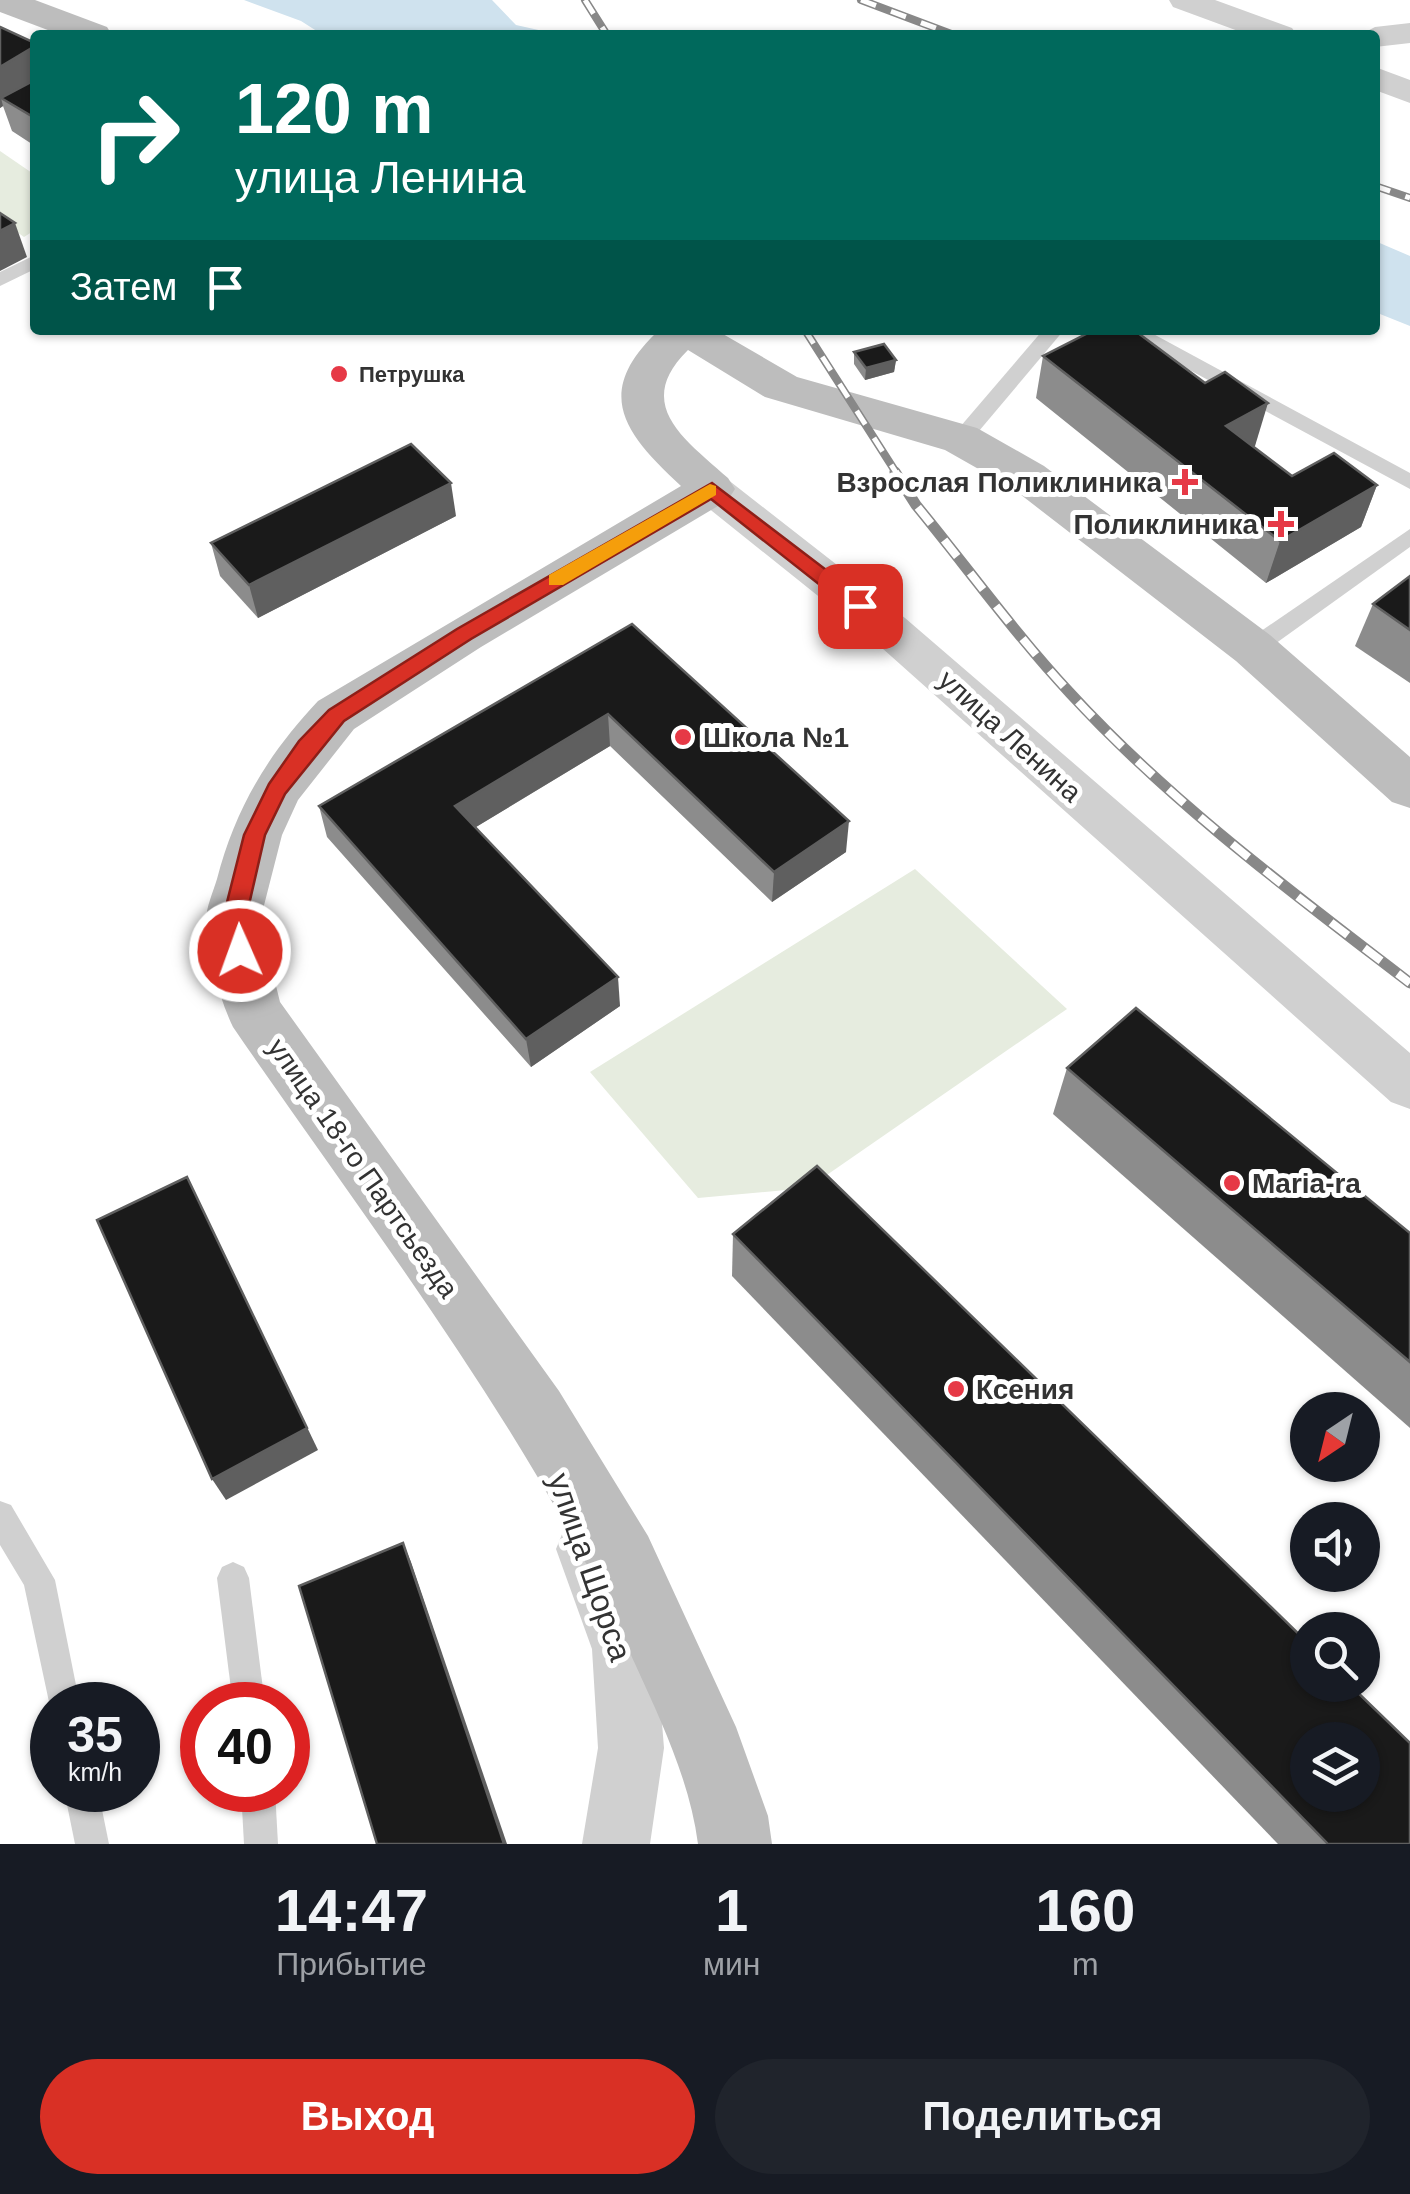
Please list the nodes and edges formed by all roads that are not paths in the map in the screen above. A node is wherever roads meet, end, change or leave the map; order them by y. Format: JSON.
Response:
{"nodes":[{"id":1,"x":2,"y":0,"type":"edge"},
{"id":2,"x":1185,"y":0,"type":"edge"},
{"id":3,"x":81,"y":30,"type":"edge"},
{"id":4,"x":1266,"y":30,"type":"edge"},
{"id":5,"x":1410,"y":33,"type":"edge"},
{"id":6,"x":1380,"y":36,"type":"edge"},
{"id":7,"x":1380,"y":79,"type":"edge"},
{"id":8,"x":1410,"y":92,"type":"edge"},
{"id":9,"x":30,"y":264,"type":"edge"},
{"id":10,"x":0,"y":280,"type":"edge"},
{"id":11,"x":678,"y":335,"type":"edge"},
{"id":12,"x":692,"y":335,"type":"edge"},
{"id":13,"x":1050,"y":335,"type":"edge"},
{"id":14,"x":1140,"y":335,"type":"edge"},
{"id":15,"x":962,"y":440,"type":"junction"},
{"id":16,"x":1410,"y":482,"type":"edge"},
{"id":17,"x":712,"y":490,"type":"junction"},
{"id":18,"x":1410,"y":536,"type":"edge"},
{"id":19,"x":1253,"y":648,"type":"junction"},
{"id":20,"x":1410,"y":788,"type":"edge"},
{"id":21,"x":1410,"y":1086,"type":"edge"},
{"id":22,"x":536,"y":1413,"type":"junction"},
{"id":23,"x":0,"y":1516,"type":"edge"},
{"id":24,"x":233,"y":1578,"type":"dead end"},
{"id":25,"x":59,"y":1682,"type":"edge"},
{"id":26,"x":246,"y":1682,"type":"edge"},
{"id":27,"x":85,"y":1812,"type":"edge"},
{"id":28,"x":259,"y":1812,"type":"edge"},
{"id":29,"x":92,"y":1844,"type":"edge"},
{"id":30,"x":261,"y":1844,"type":"edge"},
{"id":31,"x":616,"y":1844,"type":"edge"},
{"id":32,"x":735,"y":1844,"type":"edge"}],
"edges":[{"from":1,"to":3,"type":"street"},
{"from":2,"to":4,"type":"street"},
{"from":5,"to":6,"type":"street"},
{"from":7,"to":8,"type":"street"},
{"from":9,"to":10,"type":"lane"},
{"from":11,"to":17,"type":"street","name":"улица Ленина"},
{"from":12,"to":15,"type":"street","name":"улица Ленина"},
{"from":13,"to":15,"type":"lane"},
{"from":14,"to":16,"type":"lane"},
{"from":15,"to":19,"type":"street","name":"улица Ленина"},
{"from":17,"to":21,"type":"street","name":"улица Ленина"},
{"from":17,"to":22,"type":"street","name":"улица 18-го Партсьезда"},
{"from":18,"to":19,"type":"lane"},
{"from":19,"to":20,"type":"street","name":"улица Ленина"},
{"from":22,"to":31,"type":"street","name":"улица Щорса"},
{"from":22,"to":32,"type":"street","name":"улица 18-го Партсьезда"},
{"from":23,"to":25,"type":"lane"},
{"from":24,"to":26,"type":"lane"},
{"from":27,"to":29,"type":"lane"},
{"from":28,"to":30,"type":"lane"}]}
